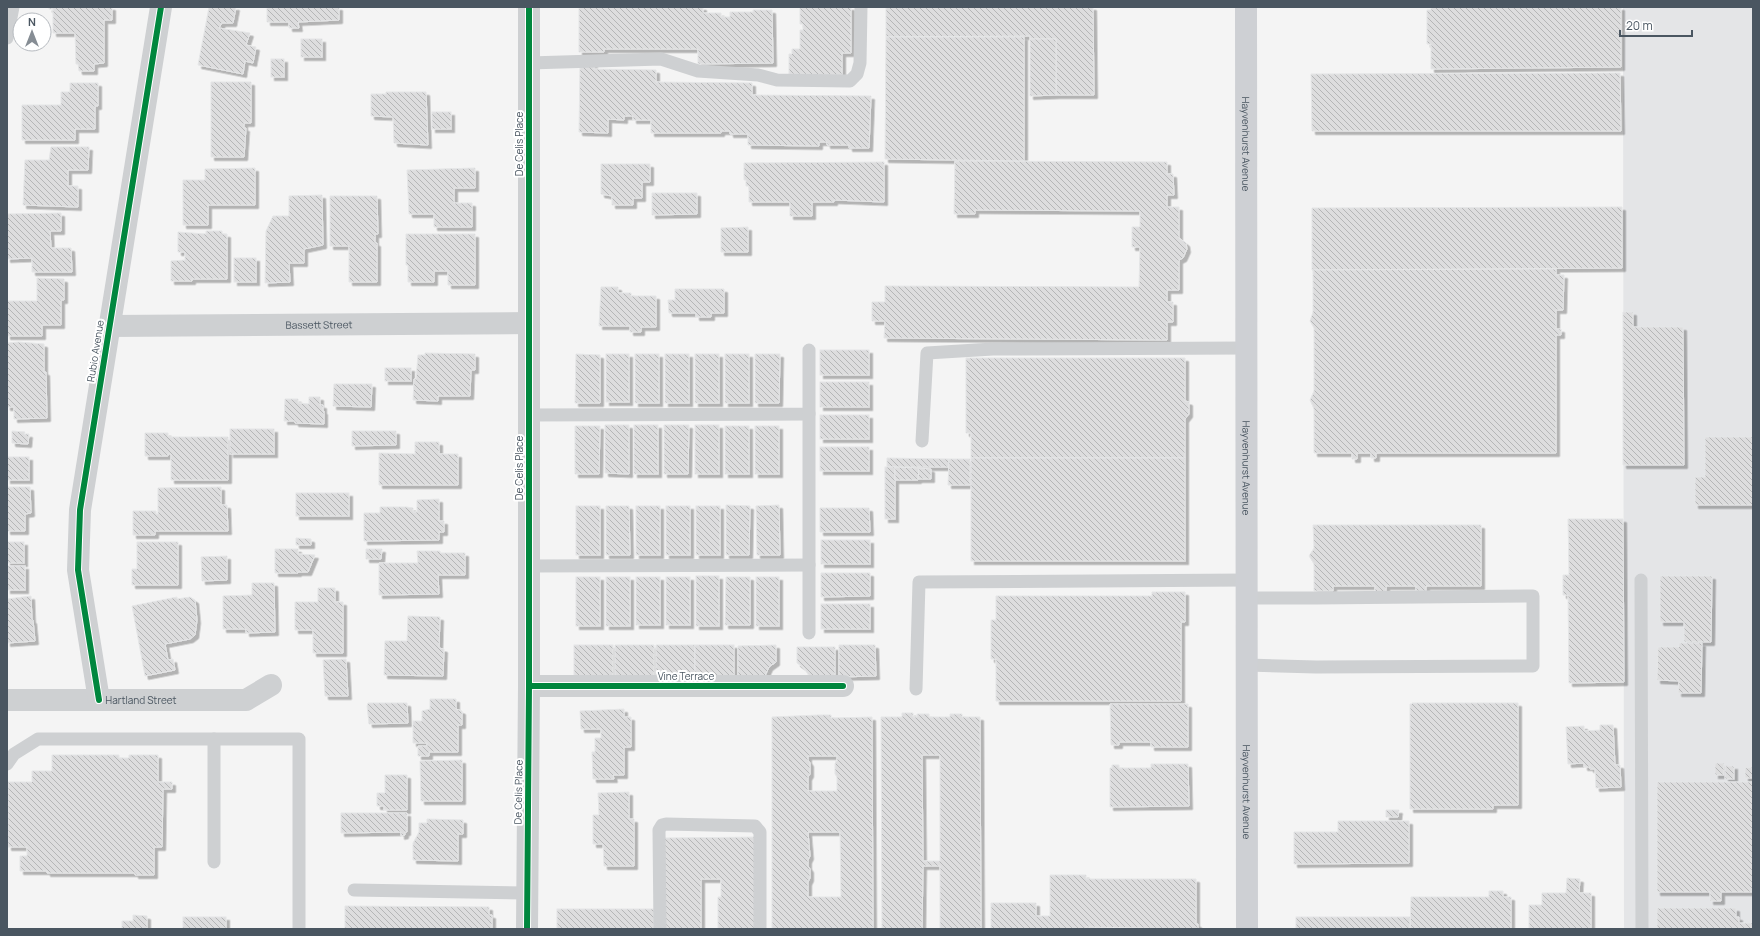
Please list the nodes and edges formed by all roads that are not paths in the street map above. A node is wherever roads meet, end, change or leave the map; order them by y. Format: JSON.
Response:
{"nodes":[{"id":1,"x":13,"y":7,"type":"edge"},
{"id":2,"x":161,"y":7,"type":"edge"},
{"id":3,"x":529,"y":7,"type":"edge"},
{"id":4,"x":861,"y":7,"type":"edge"},
{"id":5,"x":1246,"y":7,"type":"edge"},
{"id":6,"x":7,"y":38,"type":"edge"},
{"id":7,"x":529,"y":63,"type":"junction"},
{"id":8,"x":529,"y":323,"type":"junction"},
{"id":9,"x":110,"y":326,"type":"junction"},
{"id":10,"x":1247,"y":348,"type":"junction"},
{"id":11,"x":809,"y":350,"type":"dead end"},
{"id":12,"x":809,"y":414,"type":"junction"},
{"id":13,"x":529,"y":415,"type":"junction"},
{"id":14,"x":922,"y":441,"type":"dead end"},
{"id":15,"x":809,"y":565,"type":"junction"},
{"id":16,"x":529,"y":566,"type":"junction"},
{"id":17,"x":1641,"y":580,"type":"dead end"},
{"id":18,"x":1247,"y":589,"type":"junction"},
{"id":19,"x":809,"y":633,"type":"dead end"},
{"id":20,"x":1247,"y":665,"type":"junction"},
{"id":21,"x":271,"y":685,"type":"dead end"},
{"id":22,"x":529,"y":686,"type":"junction"},
{"id":23,"x":843,"y":686,"type":"dead end"},
{"id":24,"x":916,"y":689,"type":"dead end"},
{"id":25,"x":7,"y":700,"type":"edge"},
{"id":26,"x":99,"y":700,"type":"junction"},
{"id":27,"x":214,"y":739,"type":"junction"},
{"id":28,"x":7,"y":764,"type":"edge"},
{"id":29,"x":214,"y":862,"type":"dead end"},
{"id":30,"x":354,"y":890,"type":"dead end"},
{"id":31,"x":527,"y":893,"type":"junction"},
{"id":32,"x":299,"y":929,"type":"edge"},
{"id":33,"x":527,"y":929,"type":"edge"},
{"id":34,"x":660,"y":929,"type":"edge"},
{"id":35,"x":760,"y":929,"type":"edge"},
{"id":36,"x":1246,"y":929,"type":"edge"},
{"id":37,"x":1642,"y":929,"type":"edge"}],
"edges":[{"from":1,"to":6,"type":"lane"},
{"from":2,"to":9,"type":"street","name":"Rubio Avenue"},
{"from":3,"to":7,"type":"street","name":"De Celis Place"},
{"from":4,"to":7,"type":"lane"},
{"from":5,"to":10,"type":"main road","name":"Hayvenhurst Avenue"},
{"from":7,"to":8,"type":"street","name":"De Celis Place"},
{"from":8,"to":9,"type":"street","name":"Bassett Street"},
{"from":8,"to":13,"type":"street","name":"De Celis Place"},
{"from":9,"to":26,"type":"street","name":"Rubio Avenue"},
{"from":10,"to":14,"type":"lane"},
{"from":10,"to":18,"type":"main road","name":"Hayvenhurst Avenue"},
{"from":11,"to":12,"type":"lane"},
{"from":12,"to":13,"type":"lane"},
{"from":12,"to":15,"type":"lane"},
{"from":13,"to":16,"type":"street","name":"De Celis Place"},
{"from":15,"to":16,"type":"lane"},
{"from":15,"to":19,"type":"lane"},
{"from":16,"to":22,"type":"street","name":"De Celis Place"},
{"from":17,"to":37,"type":"lane"},
{"from":18,"to":20,"type":"main road","name":"Hayvenhurst Avenue"},
{"from":18,"to":20,"type":"lane"},
{"from":18,"to":24,"type":"lane"},
{"from":20,"to":36,"type":"main road","name":"Hayvenhurst Avenue"},
{"from":21,"to":26,"type":"street","name":"Hartland Street"},
{"from":22,"to":23,"type":"street","name":"Vine Terrace"},
{"from":22,"to":31,"type":"street","name":"De Celis Place"},
{"from":25,"to":26,"type":"street","name":"Hartland Street"},
{"from":27,"to":28,"type":"lane"},
{"from":27,"to":29,"type":"lane"},
{"from":27,"to":32,"type":"lane"},
{"from":30,"to":31,"type":"lane"},
{"from":31,"to":33,"type":"street","name":"De Celis Place"},
{"from":34,"to":35,"type":"lane"}]}
